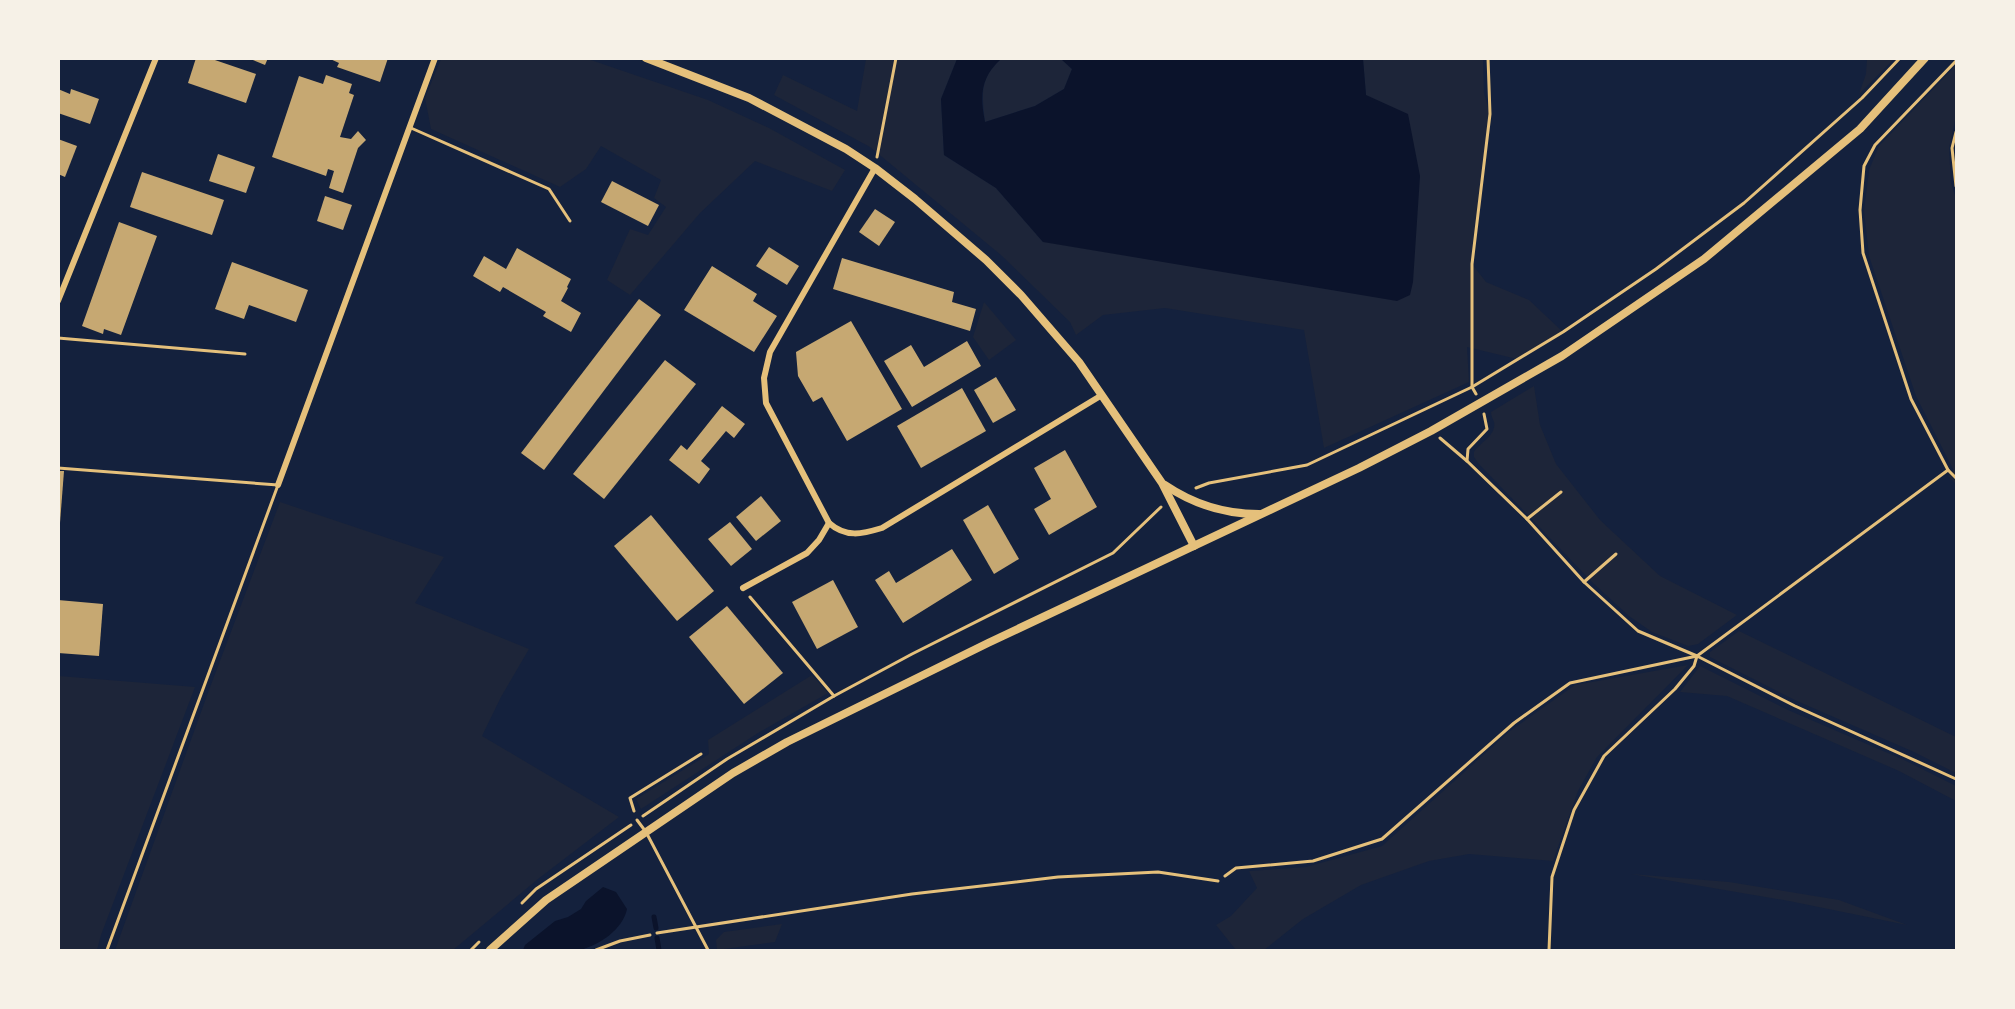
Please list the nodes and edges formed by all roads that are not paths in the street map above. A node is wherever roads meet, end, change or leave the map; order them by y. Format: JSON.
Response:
{"nodes":[{"id":1,"x":156,"y":58,"type":"edge"},
{"id":2,"x":435,"y":58,"type":"edge"},
{"id":3,"x":646,"y":58,"type":"edge"},
{"id":4,"x":1925,"y":58,"type":"edge"},
{"id":5,"x":411,"y":128,"type":"junction"},
{"id":6,"x":875,"y":168,"type":"junction"},
{"id":7,"x":570,"y":221,"type":"dead end"},
{"id":8,"x":58,"y":301,"type":"edge"},
{"id":9,"x":58,"y":338,"type":"edge"},
{"id":10,"x":245,"y":354,"type":"dead end"},
{"id":11,"x":1102,"y":395,"type":"junction"},
{"id":12,"x":58,"y":468,"type":"edge"},
{"id":13,"x":1162,"y":483,"type":"junction"},
{"id":14,"x":278,"y":485,"type":"junction"},
{"id":15,"x":1264,"y":514,"type":"junction"},
{"id":16,"x":829,"y":524,"type":"junction"},
{"id":17,"x":1194,"y":546,"type":"junction"},
{"id":18,"x":743,"y":588,"type":"road end"},
{"id":19,"x":637,"y":820,"type":"road end"},
{"id":20,"x":646,"y":832,"type":"junction"},
{"id":21,"x":1218,"y":881,"type":"road end"},
{"id":22,"x":696,"y":926,"type":"junction"},
{"id":23,"x":657,"y":933,"type":"road end"},
{"id":24,"x":107,"y":951,"type":"edge"},
{"id":25,"x":490,"y":951,"type":"edge"},
{"id":26,"x":708,"y":951,"type":"edge"}],
"edges":[{"from":1,"to":8,"type":"street"},
{"from":2,"to":5,"type":"street"},
{"from":3,"to":6,"type":"street"},
{"from":4,"to":15,"type":"street"},
{"from":5,"to":7,"type":"lane"},
{"from":5,"to":14,"type":"street"},
{"from":6,"to":11,"type":"street"},
{"from":6,"to":16,"type":"street"},
{"from":9,"to":10,"type":"lane"},
{"from":11,"to":13,"type":"street"},
{"from":11,"to":16,"type":"street"},
{"from":12,"to":14,"type":"lane"},
{"from":13,"to":15,"type":"street"},
{"from":13,"to":17,"type":"street"},
{"from":14,"to":24,"type":"lane"},
{"from":15,"to":17,"type":"street"},
{"from":16,"to":18,"type":"street"},
{"from":17,"to":20,"type":"street"},
{"from":19,"to":20,"type":"lane"},
{"from":20,"to":22,"type":"lane"},
{"from":20,"to":25,"type":"street"},
{"from":21,"to":22,"type":"lane"},
{"from":22,"to":23,"type":"lane"},
{"from":22,"to":26,"type":"lane"}]}
